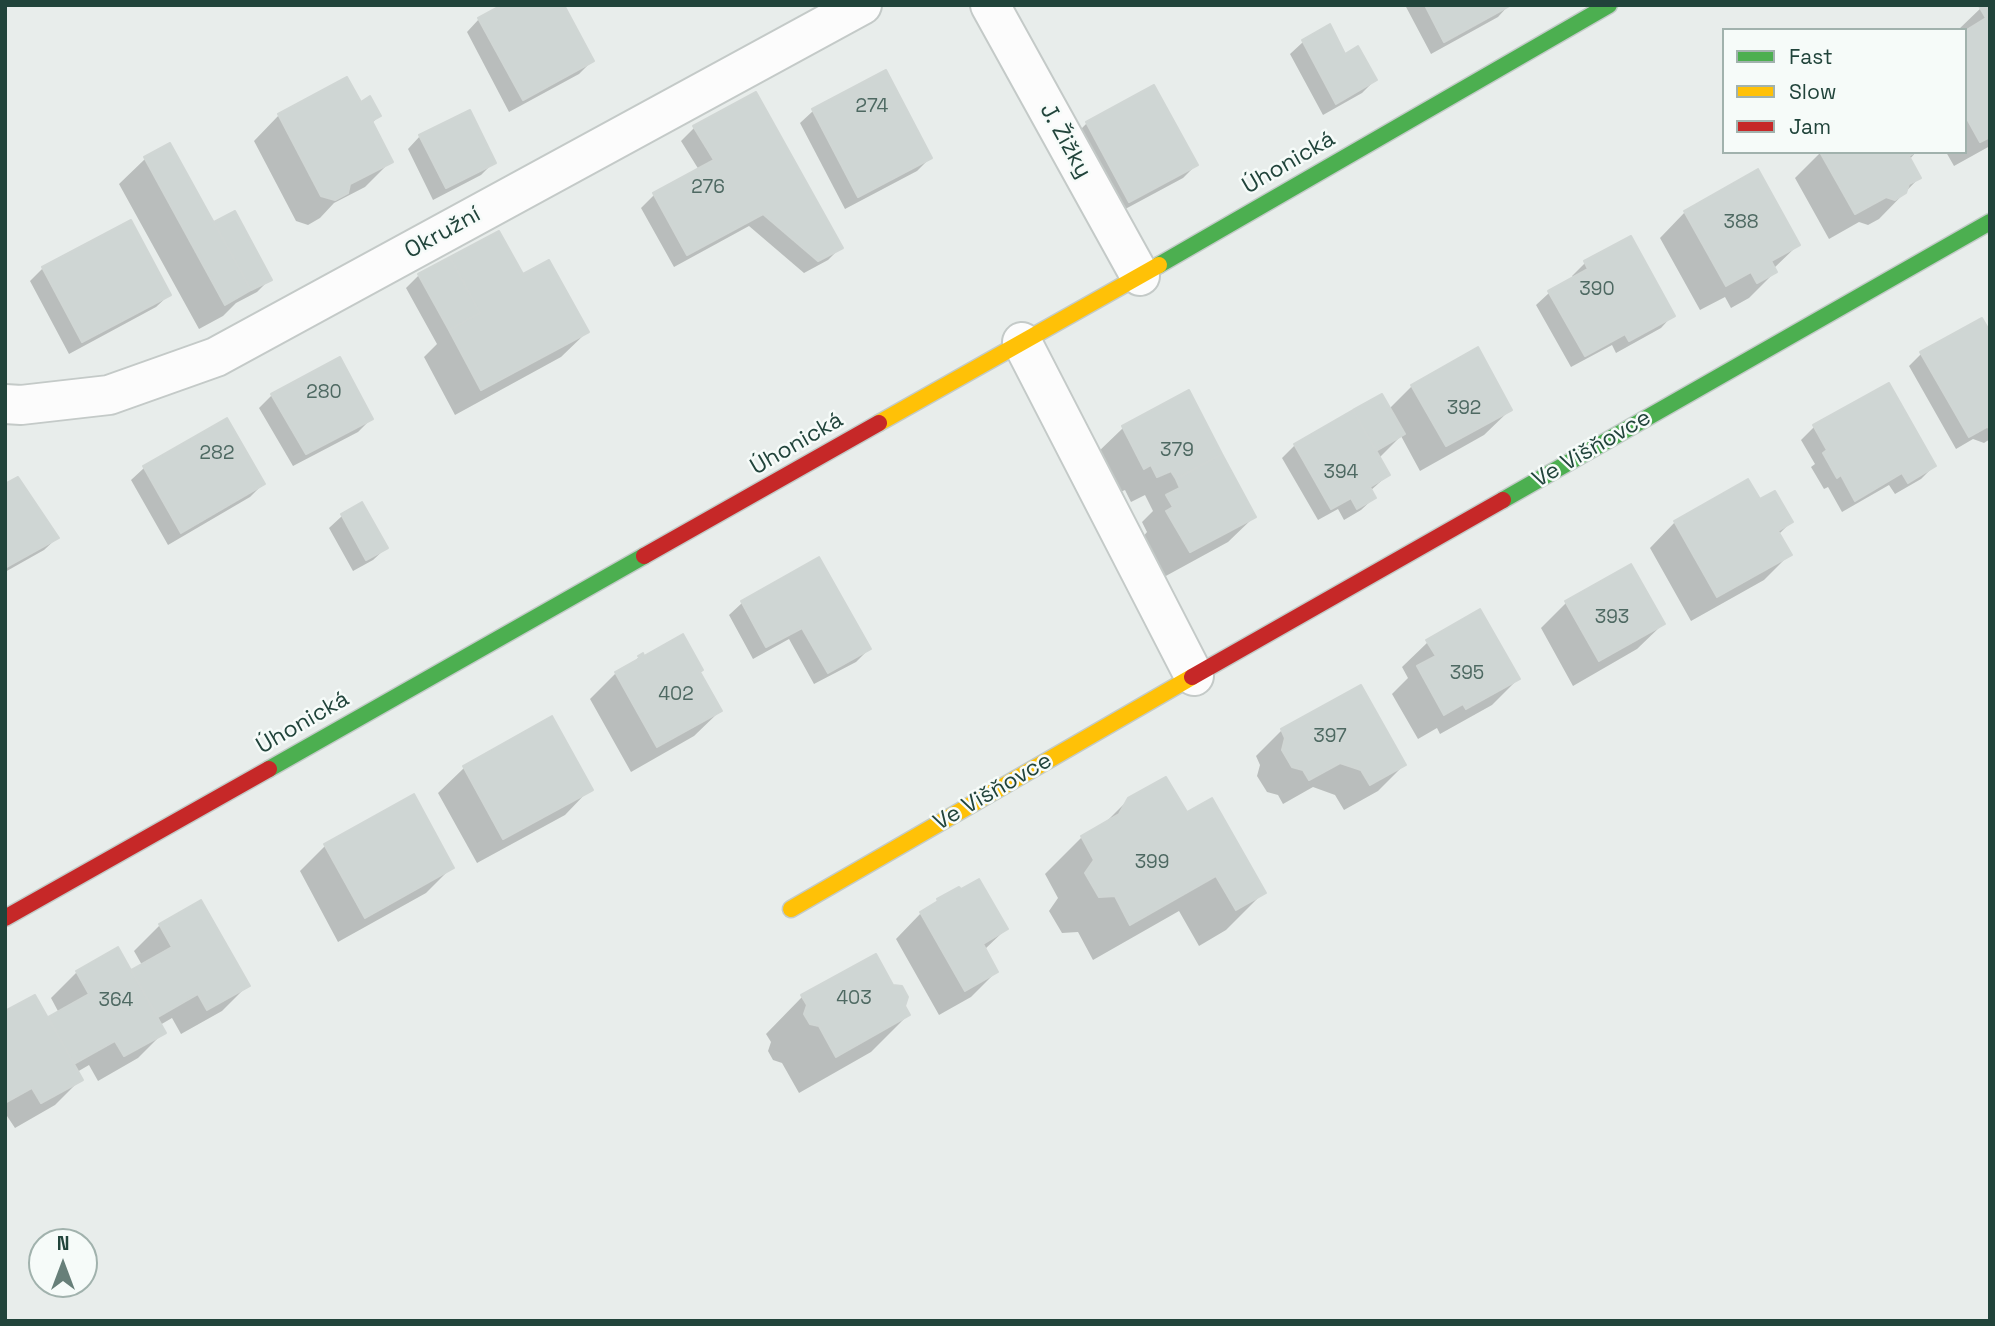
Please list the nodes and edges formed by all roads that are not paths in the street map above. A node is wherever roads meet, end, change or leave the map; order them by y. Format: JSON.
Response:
{"nodes":[{"id":1,"x":862,"y":5,"type":"edge"},
{"id":2,"x":990,"y":5,"type":"edge"},
{"id":3,"x":1585,"y":11,"type":"edge"},
{"id":4,"x":1990,"y":222,"type":"edge"},
{"id":5,"x":1140,"y":276,"type":"junction"},
{"id":6,"x":1022,"y":342,"type":"junction"},
{"id":7,"x":5,"y":404,"type":"edge"},
{"id":8,"x":1194,"y":676,"type":"junction"},
{"id":9,"x":792,"y":909,"type":"dead end"},
{"id":10,"x":5,"y":918,"type":"edge"}],
"edges":[{"from":1,"to":7,"type":"street","name":"Okružní"},
{"from":2,"to":5,"type":"street","name":"J. Žižky"},
{"from":3,"to":5,"type":"street","name":"Úhonická"},
{"from":4,"to":8,"type":"street","name":"Ve Višňovce"},
{"from":5,"to":6,"type":"street","name":"Úhonická"},
{"from":6,"to":8,"type":"street"},
{"from":6,"to":10,"type":"street","name":"Úhonická"},
{"from":8,"to":9,"type":"street","name":"Ve Višňovce"}]}
